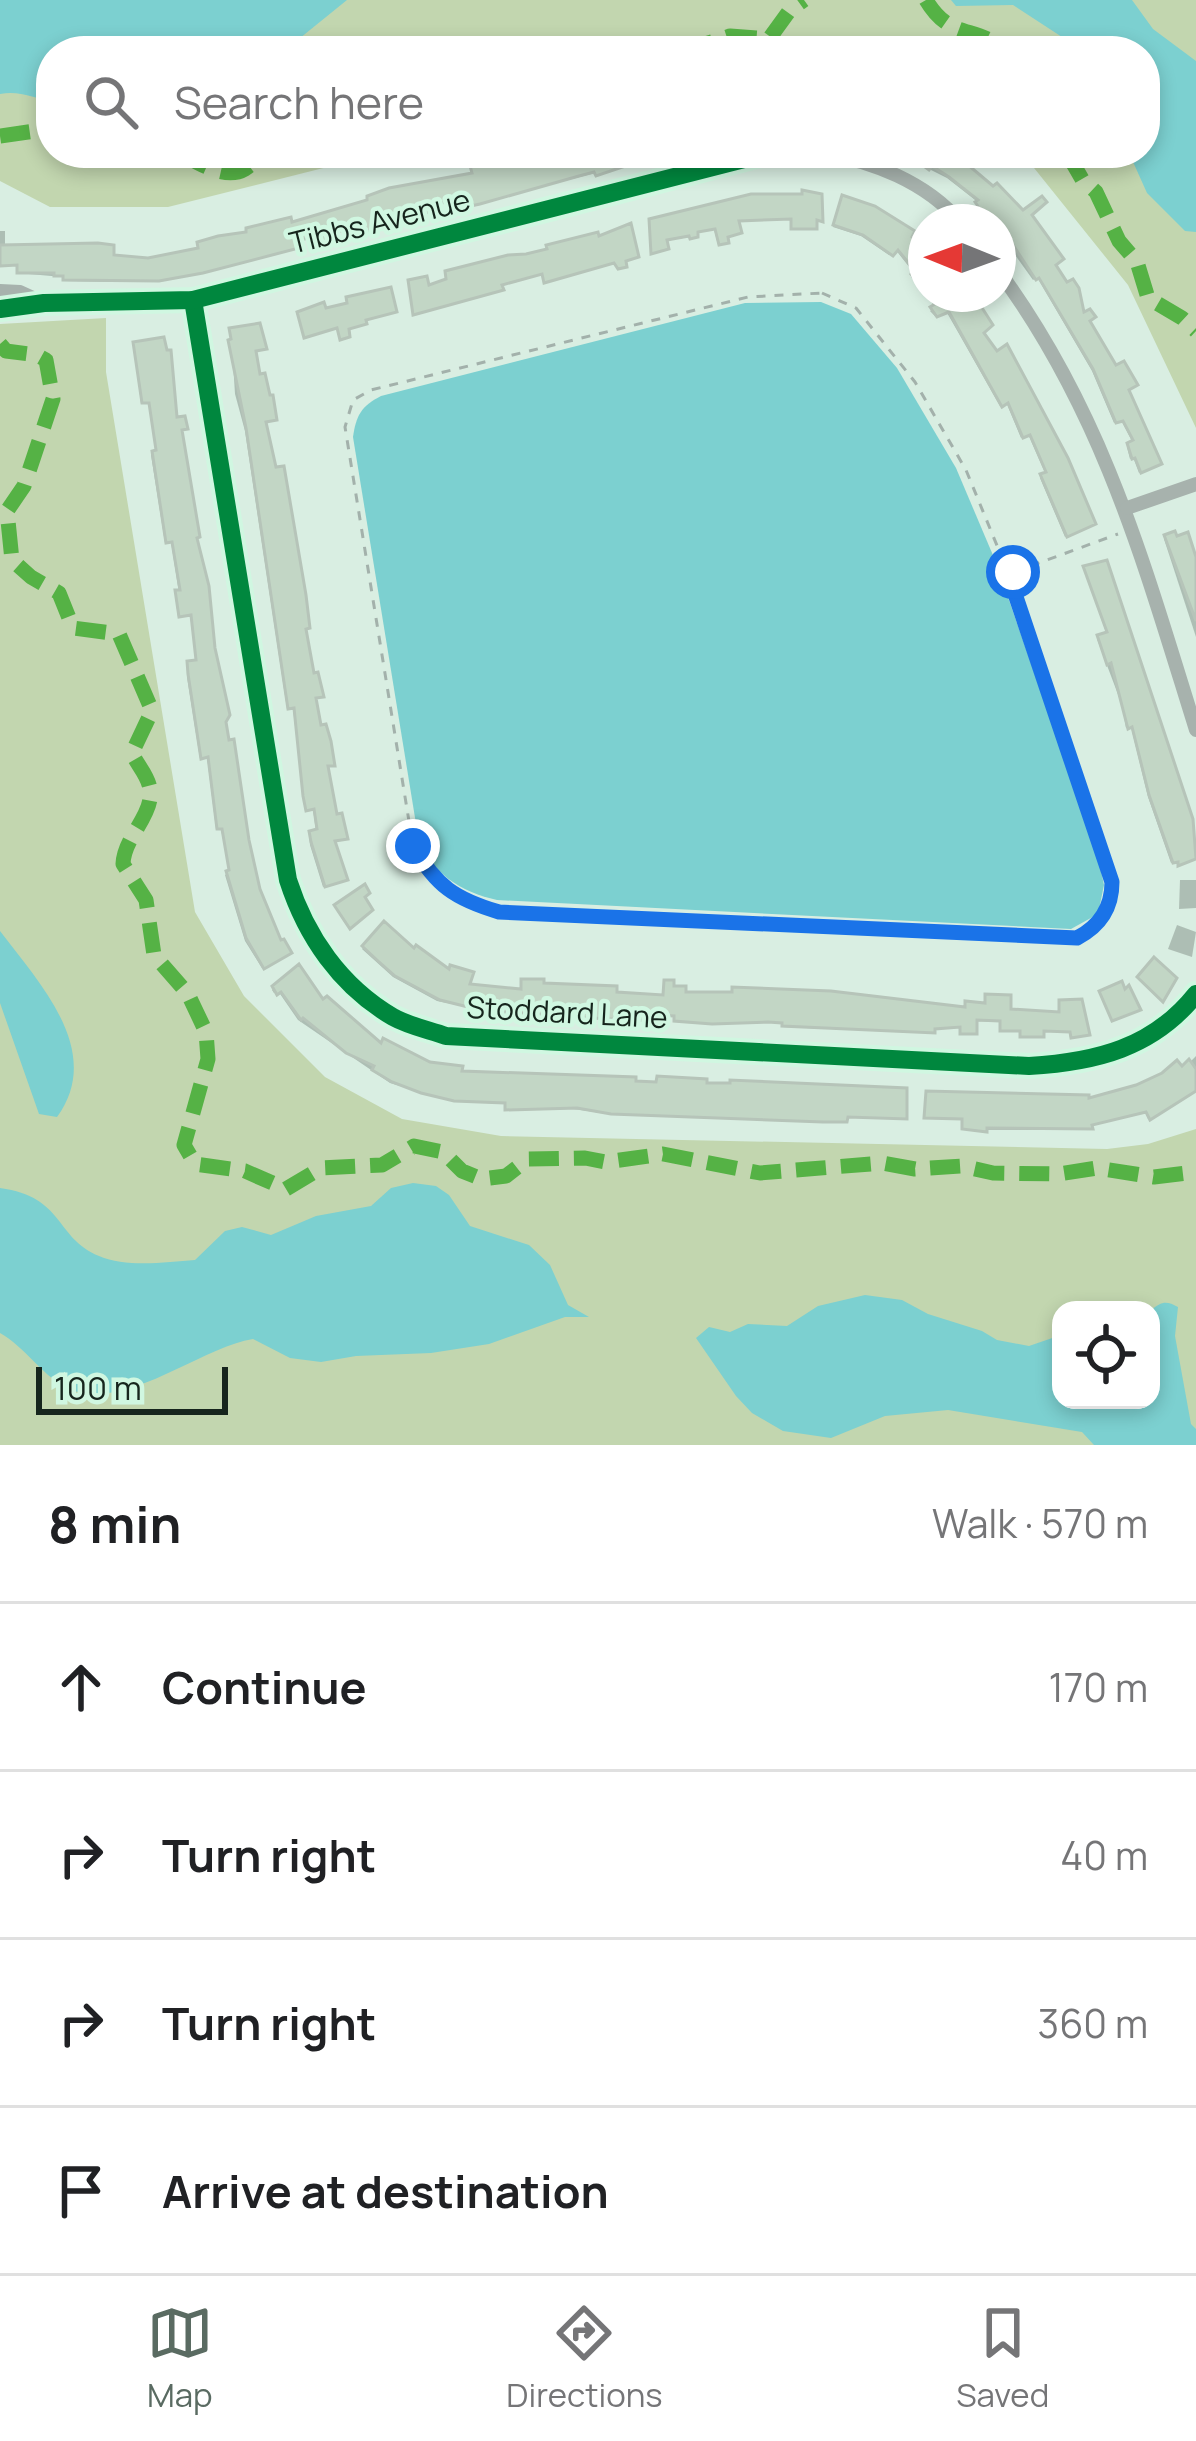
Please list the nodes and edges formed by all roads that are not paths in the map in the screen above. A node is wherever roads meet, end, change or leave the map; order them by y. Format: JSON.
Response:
{"nodes":[{"id":1,"x":708,"y":168,"type":"edge"},
{"id":2,"x":879,"y":168,"type":"edge"},
{"id":3,"x":940,"y":204,"type":"edge"},
{"id":4,"x":0,"y":291,"type":"edge"},
{"id":5,"x":1016,"y":298,"type":"edge"},
{"id":6,"x":193,"y":300,"type":"junction"},
{"id":7,"x":44,"y":303,"type":"junction"},
{"id":8,"x":0,"y":309,"type":"edge"},
{"id":9,"x":1196,"y":484,"type":"edge"},
{"id":10,"x":1127,"y":508,"type":"junction"},
{"id":11,"x":1196,"y":730,"type":"edge"},
{"id":12,"x":1196,"y":994,"type":"edge"}],
"edges":[{"from":1,"to":6,"type":"street","name":"Tibbs Avenue"},
{"from":2,"to":3,"type":"street"},
{"from":4,"to":7,"type":"street","name":"Tibbs Avenue"},
{"from":5,"to":10,"type":"street"},
{"from":6,"to":7,"type":"street","name":"Tibbs Avenue"},
{"from":6,"to":12,"type":"street","name":"Stoddard Lane"},
{"from":7,"to":8,"type":"street","name":"Tibbs Avenue"},
{"from":9,"to":10,"type":"street"},
{"from":10,"to":11,"type":"street"}]}
